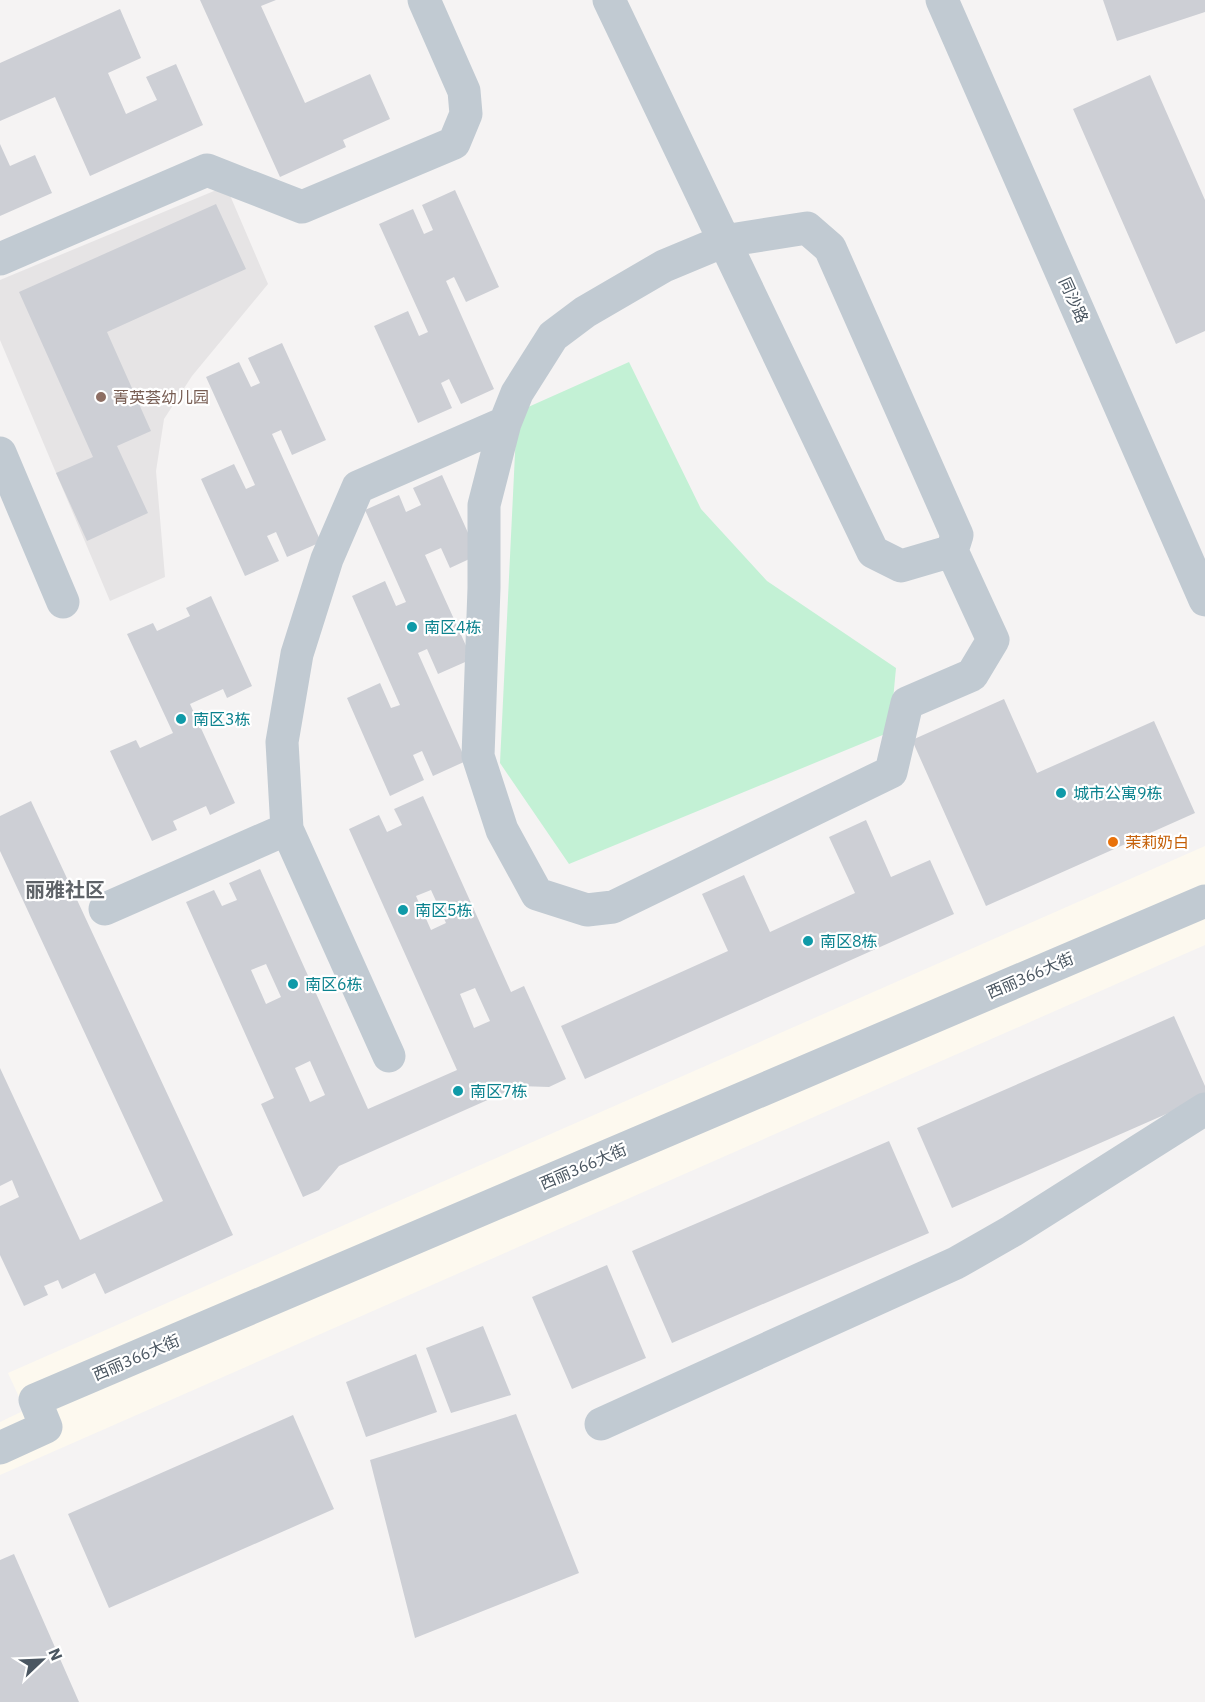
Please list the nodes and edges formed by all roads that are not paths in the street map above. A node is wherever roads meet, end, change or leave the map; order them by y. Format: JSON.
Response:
{"nodes":[{"id":1,"x":424,"y":0,"type":"edge"},
{"id":2,"x":609,"y":0,"type":"edge"},
{"id":3,"x":942,"y":0,"type":"edge"},
{"id":4,"x":724,"y":241,"type":"junction"},
{"id":5,"x":0,"y":258,"type":"edge"},
{"id":6,"x":505,"y":423,"type":"junction"},
{"id":7,"x":0,"y":453,"type":"edge"},
{"id":8,"x":952,"y":551,"type":"junction"},
{"id":9,"x":1205,"y":600,"type":"edge"},
{"id":10,"x":63,"y":602,"type":"dead end"},
{"id":11,"x":287,"y":829,"type":"junction"},
{"id":12,"x":1205,"y":900,"type":"edge"},
{"id":13,"x":105,"y":909,"type":"dead end"},
{"id":14,"x":389,"y":1056,"type":"dead end"},
{"id":15,"x":1205,"y":1109,"type":"edge"},
{"id":16,"x":601,"y":1424,"type":"dead end"},
{"id":17,"x":0,"y":1448,"type":"edge"}],
"edges":[{"from":1,"to":5,"type":"street"},
{"from":2,"to":4,"type":"street"},
{"from":3,"to":9,"type":"street","name":"同沙路"},
{"from":4,"to":6,"type":"street"},
{"from":4,"to":8,"type":"street"},
{"from":4,"to":8,"type":"street"},
{"from":6,"to":8,"type":"street"},
{"from":6,"to":11,"type":"street"},
{"from":7,"to":10,"type":"street"},
{"from":11,"to":13,"type":"street"},
{"from":11,"to":14,"type":"street"},
{"from":12,"to":17,"type":"street","name":"西丽366大街"},
{"from":15,"to":16,"type":"street"}]}
